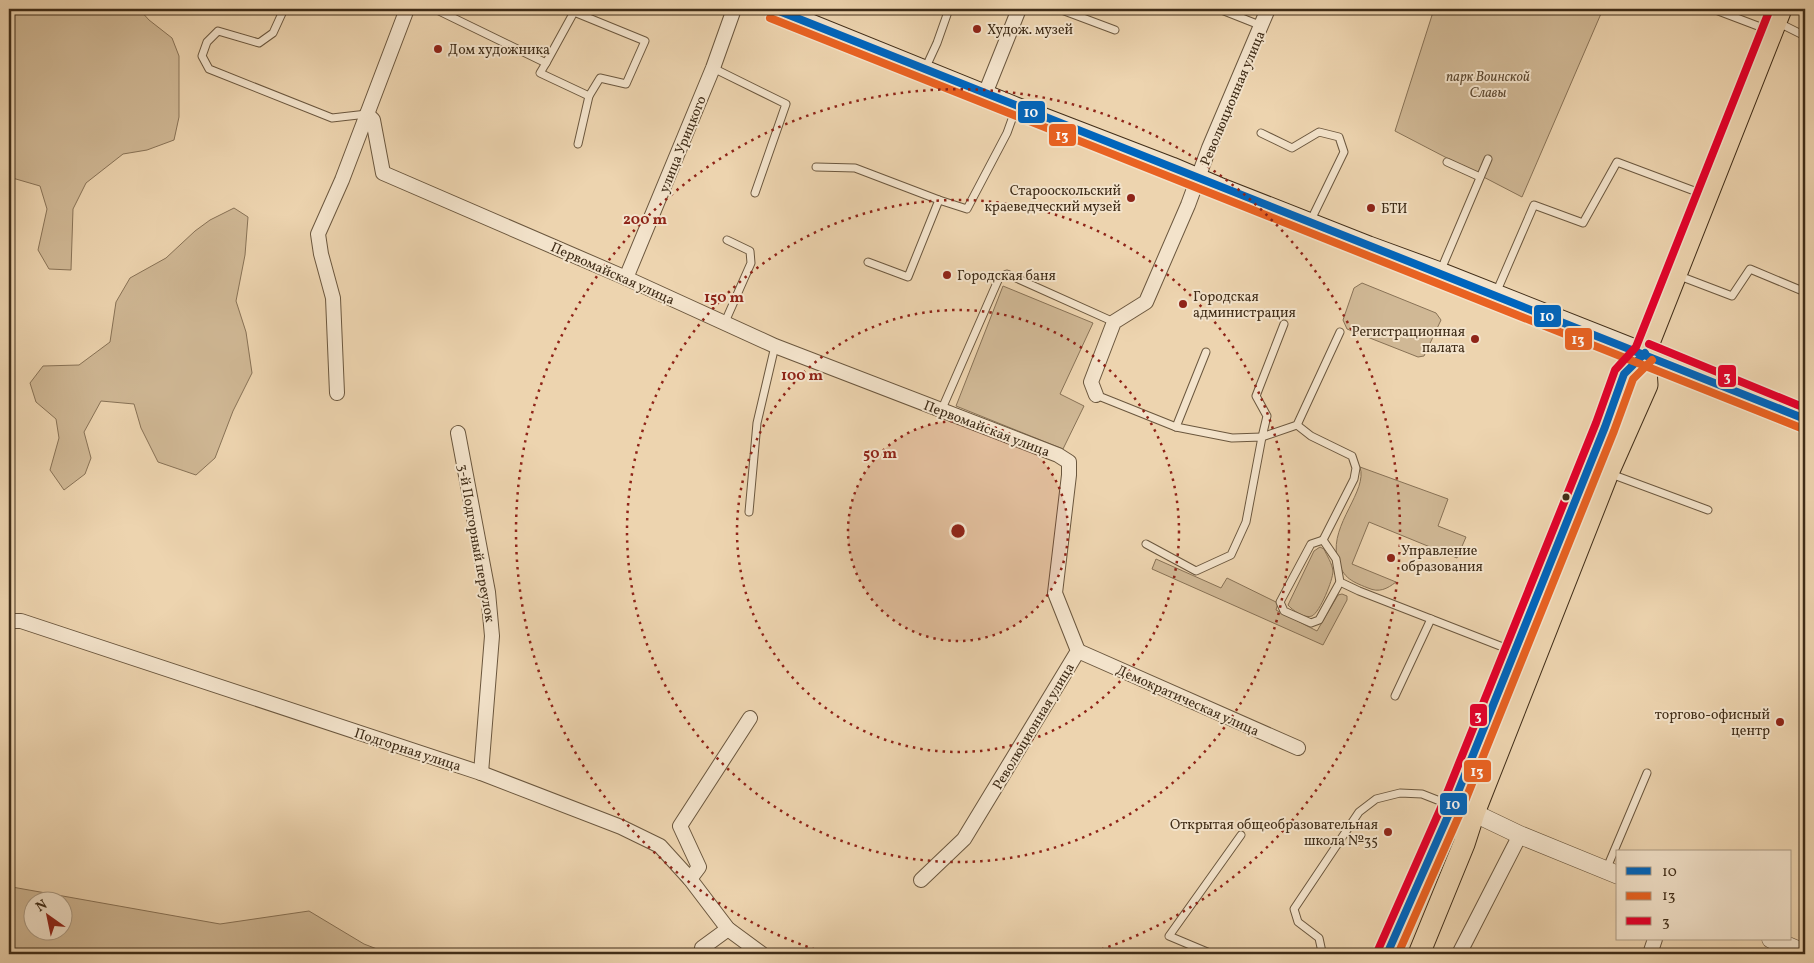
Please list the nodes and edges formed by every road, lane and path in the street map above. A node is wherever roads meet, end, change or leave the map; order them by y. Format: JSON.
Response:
{"nodes":[{"id":1,"x":284,"y":9,"type":"edge"},
{"id":2,"x":407,"y":9,"type":"edge"},
{"id":3,"x":435,"y":9,"type":"edge"},
{"id":4,"x":734,"y":9,"type":"edge"},
{"id":5,"x":774,"y":9,"type":"edge"},
{"id":6,"x":949,"y":9,"type":"edge"},
{"id":7,"x":1019,"y":9,"type":"edge"},
{"id":8,"x":1059,"y":9,"type":"edge"},
{"id":9,"x":1219,"y":9,"type":"edge"},
{"id":10,"x":1268,"y":9,"type":"edge"},
{"id":11,"x":1714,"y":9,"type":"edge"},
{"id":12,"x":1777,"y":20,"type":"edge"},
{"id":13,"x":1262,"y":26,"type":"junction"},
{"id":14,"x":1115,"y":30,"type":"dead end"},
{"id":15,"x":1805,"y":36,"type":"edge"},
{"id":16,"x":546,"y":63,"type":"junction"},
{"id":17,"x":713,"y":68,"type":"junction"},
{"id":18,"x":925,"y":69,"type":"junction"},
{"id":19,"x":985,"y":94,"type":"junction"},
{"id":20,"x":589,"y":96,"type":"junction"},
{"id":21,"x":1016,"y":107,"type":"junction"},
{"id":22,"x":367,"y":114,"type":"junction"},
{"id":23,"x":1261,"y":134,"type":"dead end"},
{"id":24,"x":578,"y":144,"type":"dead end"},
{"id":25,"x":1488,"y":159,"type":"dead end"},
{"id":26,"x":1448,"y":162,"type":"dead end"},
{"id":27,"x":816,"y":167,"type":"dead end"},
{"id":28,"x":1480,"y":177,"type":"junction"},
{"id":29,"x":1198,"y":179,"type":"junction"},
{"id":30,"x":755,"y":193,"type":"dead end"},
{"id":31,"x":1707,"y":196,"type":"junction"},
{"id":32,"x":939,"y":200,"type":"junction"},
{"id":33,"x":1309,"y":223,"type":"junction"},
{"id":34,"x":727,"y":240,"type":"dead end"},
{"id":35,"x":868,"y":262,"type":"dead end"},
{"id":36,"x":1440,"y":272,"type":"junction"},
{"id":37,"x":1676,"y":275,"type":"junction"},
{"id":38,"x":626,"y":278,"type":"junction"},
{"id":39,"x":1805,"y":292,"type":"edge"},
{"id":40,"x":1495,"y":294,"type":"junction"},
{"id":41,"x":725,"y":322,"type":"junction"},
{"id":42,"x":1114,"y":322,"type":"junction"},
{"id":43,"x":1284,"y":324,"type":"dead end"},
{"id":44,"x":1340,"y":332,"type":"dead end"},
{"id":45,"x":775,"y":346,"type":"junction"},
{"id":46,"x":1206,"y":352,"type":"dead end"},
{"id":47,"x":1645,"y":353,"type":"junction"},
{"id":48,"x":337,"y":393,"type":"dead end"},
{"id":49,"x":1096,"y":395,"type":"joint"},
{"id":50,"x":941,"y":410,"type":"junction"},
{"id":51,"x":1805,"y":419,"type":"edge"},
{"id":52,"x":1297,"y":425,"type":"junction"},
{"id":53,"x":1176,"y":427,"type":"junction"},
{"id":54,"x":458,"y":433,"type":"dead end"},
{"id":55,"x":1262,"y":437,"type":"junction"},
{"id":56,"x":1068,"y":462,"type":"joint"},
{"id":57,"x":1608,"y":473,"type":"junction"},
{"id":58,"x":1708,"y":510,"type":"dead end"},
{"id":59,"x":749,"y":512,"type":"dead end"},
{"id":60,"x":1323,"y":540,"type":"junction"},
{"id":61,"x":1146,"y":544,"type":"dead end"},
{"id":62,"x":1340,"y":582,"type":"junction"},
{"id":63,"x":1431,"y":619,"type":"junction"},
{"id":64,"x":9,"y":621,"type":"edge"},
{"id":65,"x":1078,"y":651,"type":"junction"},
{"id":66,"x":1515,"y":652,"type":"junction"},
{"id":67,"x":1395,"y":696,"type":"dead end"},
{"id":68,"x":750,"y":718,"type":"dead end"},
{"id":69,"x":1298,"y":748,"type":"dead end"},
{"id":70,"x":480,"y":773,"type":"junction"},
{"id":71,"x":1647,"y":773,"type":"dead end"},
{"id":72,"x":1452,"y":807,"type":"junction"},
{"id":73,"x":1474,"y":813,"type":"junction"},
{"id":74,"x":1241,"y":834,"type":"dead end"},
{"id":75,"x":1520,"y":835,"type":"junction"},
{"id":76,"x":1620,"y":850,"type":"edge"},
{"id":77,"x":1612,"y":873,"type":"edge"},
{"id":78,"x":690,"y":879,"type":"junction"},
{"id":79,"x":920,"y":880,"type":"dead end"},
{"id":80,"x":728,"y":929,"type":"junction"},
{"id":81,"x":1655,"y":940,"type":"edge"},
{"id":82,"x":1772,"y":940,"type":"edge"},
{"id":83,"x":1805,"y":953,"type":"edge"},
{"id":84,"x":701,"y":954,"type":"edge"},
{"id":85,"x":762,"y":954,"type":"edge"},
{"id":86,"x":1212,"y":954,"type":"edge"},
{"id":87,"x":1321,"y":954,"type":"edge"},
{"id":88,"x":1387,"y":954,"type":"edge"},
{"id":89,"x":1419,"y":954,"type":"edge"},
{"id":90,"x":1459,"y":954,"type":"edge"},
{"id":91,"x":1650,"y":954,"type":"edge"}],
"edges":[{"from":1,"to":22,"type":"lane"},
{"from":2,"to":22,"type":"street"},
{"from":3,"to":16,"type":"lane"},
{"from":4,"to":17,"type":"street","name":"улица Урицкого"},
{"from":5,"to":18,"type":"main road"},
{"from":6,"to":18,"type":"lane"},
{"from":7,"to":19,"type":"street"},
{"from":8,"to":14,"type":"lane"},
{"from":9,"to":13,"type":"lane"},
{"from":10,"to":13,"type":"street","name":"Революционная улица"},
{"from":11,"to":12,"type":"lane"},
{"from":12,"to":15,"type":"lane"},
{"from":12,"to":31,"type":"main road"},
{"from":13,"to":29,"type":"street","name":"Революционная улица"},
{"from":16,"to":20,"type":"lane"},
{"from":16,"to":20,"type":"lane"},
{"from":17,"to":30,"type":"lane"},
{"from":17,"to":38,"type":"street","name":"улица Урицкого"},
{"from":18,"to":19,"type":"main road"},
{"from":19,"to":21,"type":"main road"},
{"from":20,"to":24,"type":"lane"},
{"from":21,"to":29,"type":"main road"},
{"from":21,"to":32,"type":"lane"},
{"from":22,"to":38,"type":"street","name":"Первомайская улица"},
{"from":22,"to":48,"type":"street"},
{"from":23,"to":33,"type":"lane"},
{"from":25,"to":28,"type":"lane"},
{"from":26,"to":28,"type":"lane"},
{"from":27,"to":32,"type":"lane"},
{"from":28,"to":36,"type":"lane"},
{"from":29,"to":33,"type":"main road"},
{"from":29,"to":42,"type":"street","name":"Революционная улица"},
{"from":31,"to":37,"type":"main road"},
{"from":31,"to":40,"type":"lane"},
{"from":32,"to":35,"type":"lane"},
{"from":33,"to":36,"type":"main road"},
{"from":34,"to":41,"type":"lane"},
{"from":36,"to":40,"type":"main road"},
{"from":37,"to":39,"type":"lane"},
{"from":37,"to":47,"type":"main road"},
{"from":38,"to":41,"type":"street","name":"Первомайская улица"},
{"from":40,"to":47,"type":"main road"},
{"from":41,"to":45,"type":"street","name":"Первомайская улица"},
{"from":42,"to":49,"type":"street"},
{"from":42,"to":50,"type":"lane"},
{"from":43,"to":55,"type":"lane"},
{"from":44,"to":52,"type":"lane"},
{"from":45,"to":50,"type":"street","name":"Первомайская улица"},
{"from":45,"to":59,"type":"lane"},
{"from":46,"to":53,"type":"lane"},
{"from":47,"to":51,"type":"main road"},
{"from":47,"to":57,"type":"main road"},
{"from":47,"to":66,"type":"main road"},
{"from":49,"to":53,"type":"lane"},
{"from":50,"to":56,"type":"street","name":"Первомайская улица"},
{"from":52,"to":55,"type":"lane"},
{"from":52,"to":60,"type":"lane"},
{"from":53,"to":55,"type":"lane"},
{"from":54,"to":70,"type":"street","name":"3-й Подгорный переулок"},
{"from":55,"to":61,"type":"lane"},
{"from":56,"to":65,"type":"street","name":"Революционная улица"},
{"from":57,"to":58,"type":"lane"},
{"from":57,"to":73,"type":"main road"},
{"from":60,"to":62,"type":"lane"},
{"from":60,"to":62,"type":"lane"},
{"from":62,"to":63,"type":"lane"},
{"from":63,"to":66,"type":"lane"},
{"from":63,"to":67,"type":"lane"},
{"from":64,"to":70,"type":"street","name":"Подгорная улица"},
{"from":65,"to":69,"type":"street","name":"Демократическая улица"},
{"from":65,"to":79,"type":"street","name":"Революционная улица"},
{"from":66,"to":72,"type":"main road"},
{"from":68,"to":78,"type":"street"},
{"from":70,"to":78,"type":"street","name":"Подгорная улица"},
{"from":71,"to":76,"type":"lane"},
{"from":72,"to":87,"type":"lane"},
{"from":72,"to":88,"type":"main road"},
{"from":73,"to":75,"type":"street"},
{"from":73,"to":89,"type":"main road"},
{"from":74,"to":86,"type":"lane"},
{"from":75,"to":77,"type":"street"},
{"from":75,"to":90,"type":"street"},
{"from":78,"to":80,"type":"street","name":"Подгорная улица"},
{"from":80,"to":84,"type":"street"},
{"from":80,"to":85,"type":"street","name":"Подгорная улица"},
{"from":81,"to":91,"type":"street"},
{"from":82,"to":83,"type":"street"}]}
